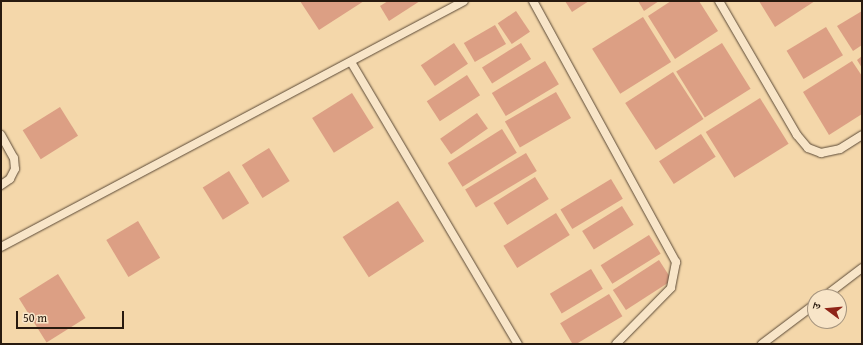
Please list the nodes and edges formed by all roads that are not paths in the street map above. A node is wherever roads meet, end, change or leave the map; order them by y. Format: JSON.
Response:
{"nodes":[{"id":1,"x":464,"y":1,"type":"edge"},
{"id":2,"x":533,"y":1,"type":"edge"},
{"id":3,"x":719,"y":1,"type":"edge"},
{"id":4,"x":351,"y":62,"type":"junction"},
{"id":5,"x":1,"y":135,"type":"edge"},
{"id":6,"x":862,"y":135,"type":"edge"},
{"id":7,"x":1,"y":185,"type":"edge"},
{"id":8,"x":1,"y":247,"type":"edge"},
{"id":9,"x":862,"y":268,"type":"edge"},
{"id":10,"x":834,"y":289,"type":"edge"},
{"id":11,"x":807,"y":310,"type":"edge"},
{"id":12,"x":518,"y":344,"type":"edge"},
{"id":13,"x":616,"y":344,"type":"edge"},
{"id":14,"x":762,"y":344,"type":"edge"}],
"edges":[{"from":1,"to":4,"type":"lane"},
{"from":2,"to":13,"type":"lane"},
{"from":3,"to":6,"type":"lane"},
{"from":4,"to":8,"type":"lane"},
{"from":4,"to":12,"type":"lane"},
{"from":5,"to":7,"type":"lane"},
{"from":9,"to":10,"type":"lane"},
{"from":11,"to":14,"type":"lane"}]}
